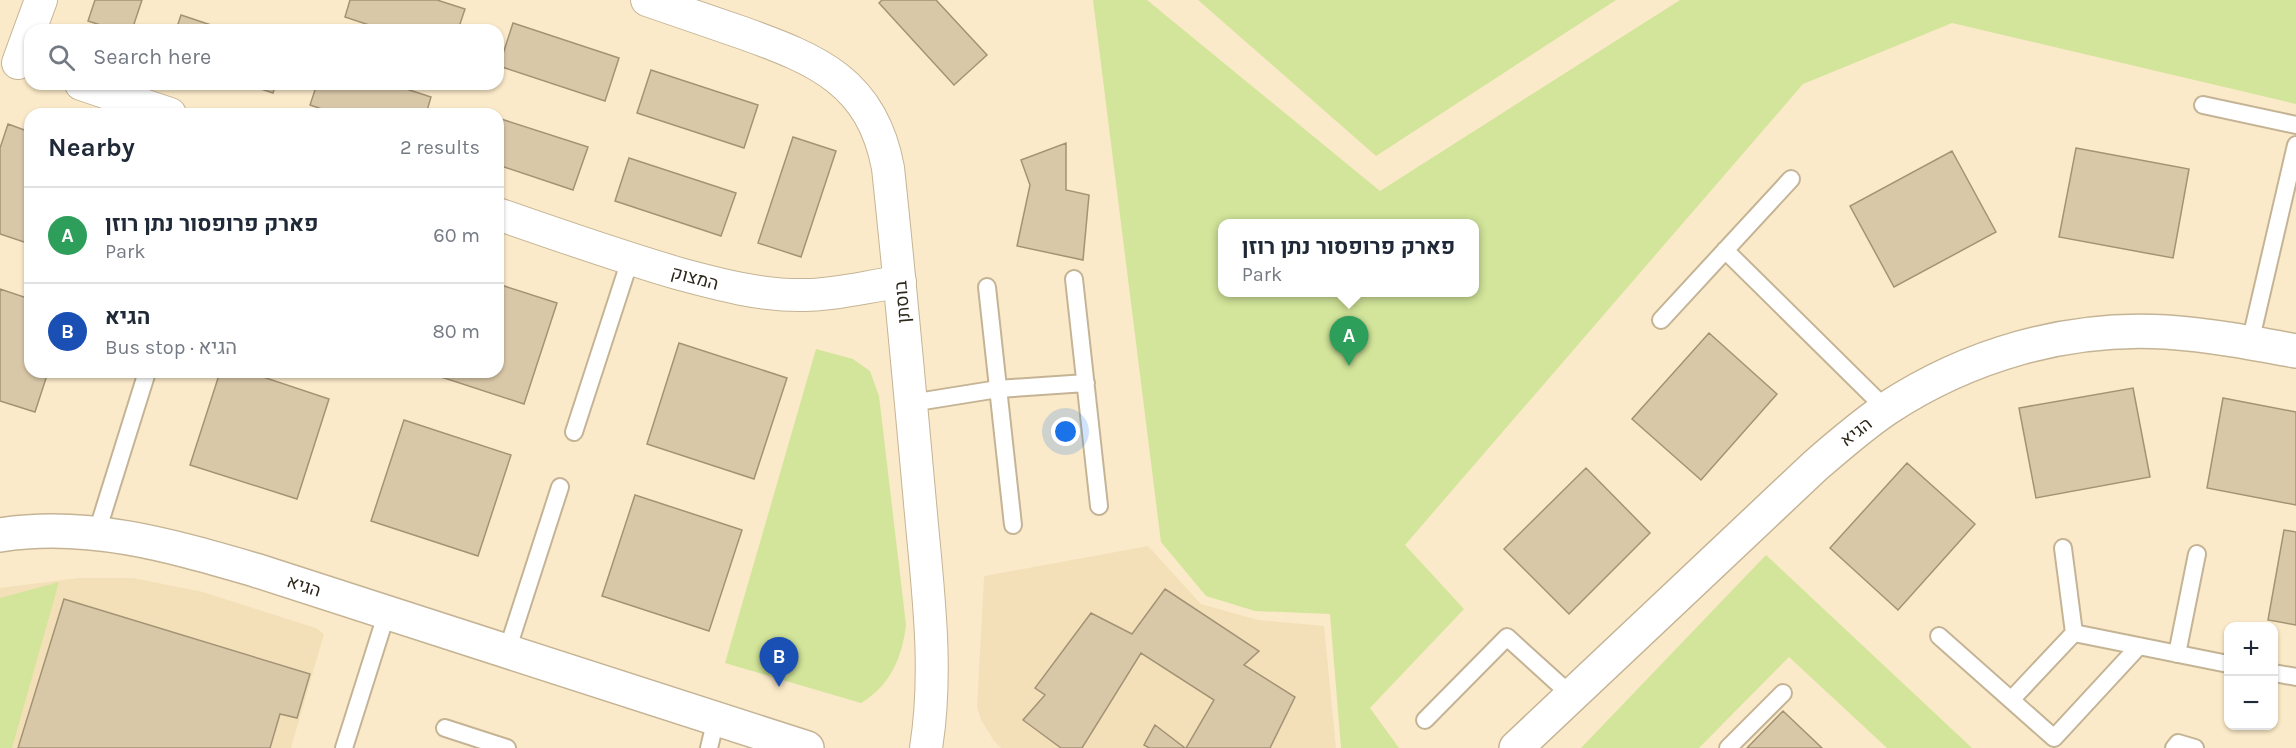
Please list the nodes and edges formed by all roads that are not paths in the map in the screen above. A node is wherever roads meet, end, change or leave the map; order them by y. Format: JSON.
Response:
{"nodes":[{"id":1,"x":41,"y":0,"type":"edge"},
{"id":2,"x":647,"y":0,"type":"edge"},
{"id":3,"x":32,"y":24,"type":"edge"},
{"id":4,"x":24,"y":44,"type":"edge"},
{"id":5,"x":16,"y":62,"type":"edge"},
{"id":6,"x":99,"y":90,"type":"edge"},
{"id":7,"x":2203,"y":105,"type":"dead end"},
{"id":8,"x":152,"y":108,"type":"edge"},
{"id":9,"x":2296,"y":125,"type":"edge"},
{"id":10,"x":2296,"y":145,"type":"edge"},
{"id":11,"x":1791,"y":180,"type":"dead end"},
{"id":12,"x":504,"y":216,"type":"edge"},
{"id":13,"x":1725,"y":250,"type":"junction"},
{"id":14,"x":630,"y":260,"type":"junction"},
{"id":15,"x":1074,"y":279,"type":"dead end"},
{"id":16,"x":900,"y":282,"type":"junction"},
{"id":17,"x":987,"y":287,"type":"dead end"},
{"id":18,"x":1661,"y":320,"type":"dead end"},
{"id":19,"x":2250,"y":343,"type":"junction"},
{"id":20,"x":2296,"y":351,"type":"edge"},
{"id":21,"x":145,"y":378,"type":"edge"},
{"id":22,"x":1086,"y":383,"type":"junction"},
{"id":23,"x":998,"y":389,"type":"junction"},
{"id":24,"x":911,"y":403,"type":"junction"},
{"id":25,"x":1886,"y":409,"type":"junction"},
{"id":26,"x":574,"y":432,"type":"dead end"},
{"id":27,"x":560,"y":487,"type":"dead end"},
{"id":28,"x":1099,"y":506,"type":"dead end"},
{"id":29,"x":1013,"y":525,"type":"dead end"},
{"id":30,"x":97,"y":532,"type":"junction"},
{"id":31,"x":0,"y":535,"type":"edge"},
{"id":32,"x":2063,"y":548,"type":"dead end"},
{"id":33,"x":2197,"y":554,"type":"dead end"},
{"id":34,"x":387,"y":612,"type":"junction"},
{"id":35,"x":2074,"y":633,"type":"junction"},
{"id":36,"x":1939,"y":636,"type":"dead end"},
{"id":37,"x":2139,"y":646,"type":"junction"},
{"id":38,"x":507,"y":651,"type":"junction"},
{"id":39,"x":2177,"y":654,"type":"junction"},
{"id":40,"x":2224,"y":663,"type":"edge"},
{"id":41,"x":2278,"y":674,"type":"edge"},
{"id":42,"x":2296,"y":677,"type":"edge"},
{"id":43,"x":1784,"y":693,"type":"dead end"},
{"id":44,"x":1572,"y":696,"type":"junction"},
{"id":45,"x":2011,"y":700,"type":"junction"},
{"id":46,"x":1425,"y":720,"type":"dead end"},
{"id":47,"x":445,"y":728,"type":"dead end"},
{"id":48,"x":713,"y":734,"type":"edge"},
{"id":49,"x":344,"y":748,"type":"edge"},
{"id":50,"x":507,"y":748,"type":"edge"},
{"id":51,"x":807,"y":748,"type":"edge"},
{"id":52,"x":926,"y":748,"type":"edge"},
{"id":53,"x":1516,"y":748,"type":"edge"},
{"id":54,"x":1728,"y":748,"type":"edge"},
{"id":55,"x":2174,"y":748,"type":"edge"},
{"id":56,"x":2195,"y":748,"type":"edge"}],
"edges":[{"from":1,"to":3,"type":"street"},
{"from":2,"to":16,"type":"street","name":"בוסתן"},
{"from":4,"to":5,"type":"street"},
{"from":6,"to":8,"type":"street"},
{"from":7,"to":9,"type":"lane"},
{"from":10,"to":19,"type":"lane"},
{"from":11,"to":13,"type":"lane"},
{"from":12,"to":14,"type":"street","name":"המצוק"},
{"from":13,"to":18,"type":"lane"},
{"from":13,"to":25,"type":"lane"},
{"from":14,"to":16,"type":"street","name":"המצוק"},
{"from":14,"to":26,"type":"lane"},
{"from":15,"to":22,"type":"lane"},
{"from":16,"to":24,"type":"street","name":"בוסתן"},
{"from":17,"to":23,"type":"lane"},
{"from":19,"to":20,"type":"street","name":"הגיא"},
{"from":19,"to":25,"type":"street","name":"הגיא"},
{"from":21,"to":30,"type":"lane"},
{"from":22,"to":23,"type":"lane"},
{"from":22,"to":28,"type":"lane"},
{"from":23,"to":24,"type":"lane"},
{"from":23,"to":29,"type":"lane"},
{"from":24,"to":52,"type":"street","name":"בוסתן"},
{"from":25,"to":44,"type":"street","name":"הגיא"},
{"from":27,"to":38,"type":"lane"},
{"from":30,"to":31,"type":"street","name":"הגיא"},
{"from":30,"to":34,"type":"street","name":"הגיא"},
{"from":32,"to":35,"type":"lane"},
{"from":33,"to":39,"type":"lane"},
{"from":34,"to":38,"type":"street","name":"הגיא"},
{"from":34,"to":49,"type":"lane"},
{"from":35,"to":37,"type":"lane"},
{"from":35,"to":45,"type":"lane"},
{"from":36,"to":45,"type":"lane"},
{"from":37,"to":39,"type":"lane"},
{"from":37,"to":45,"type":"lane"},
{"from":38,"to":48,"type":"street","name":"הגיא"},
{"from":39,"to":40,"type":"lane"},
{"from":41,"to":42,"type":"lane"},
{"from":43,"to":54,"type":"lane"},
{"from":44,"to":46,"type":"lane"},
{"from":44,"to":53,"type":"street","name":"הגיא"},
{"from":47,"to":50,"type":"lane"},
{"from":48,"to":51,"type":"street","name":"הגיא"},
{"from":55,"to":56,"type":"lane"}]}
